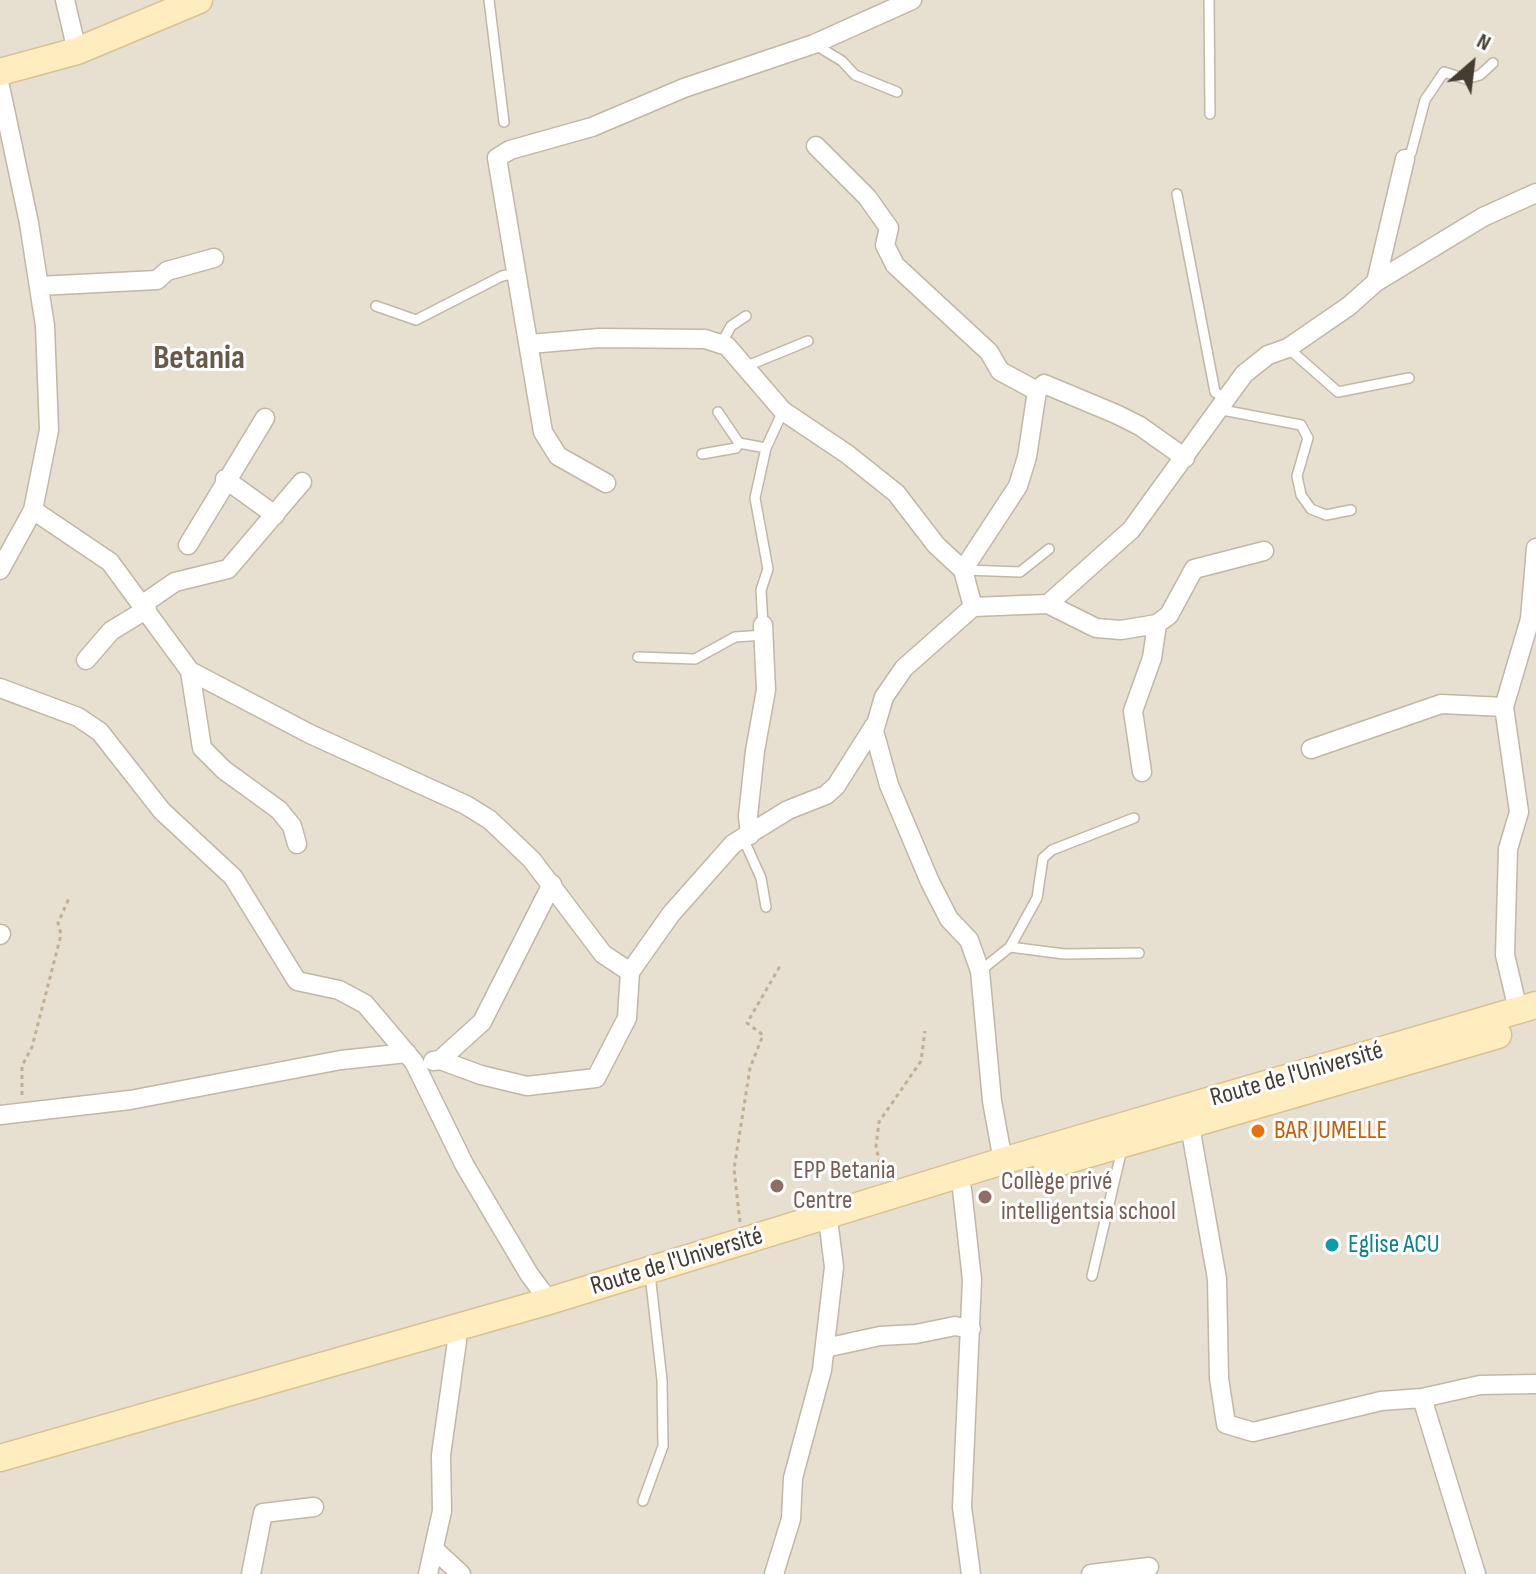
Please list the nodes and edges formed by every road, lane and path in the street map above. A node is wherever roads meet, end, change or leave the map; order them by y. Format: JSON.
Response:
{"nodes":[{"id":1,"x":65,"y":0,"type":"edge"},
{"id":2,"x":199,"y":0,"type":"edge"},
{"id":3,"x":489,"y":0,"type":"edge"},
{"id":4,"x":912,"y":0,"type":"edge"},
{"id":5,"x":1209,"y":0,"type":"edge"},
{"id":6,"x":168,"y":6,"type":"edge"},
{"id":7,"x":814,"y":44,"type":"junction"},
{"id":8,"x":77,"y":51,"type":"junction"},
{"id":9,"x":1493,"y":63,"type":"dead end"},
{"id":10,"x":0,"y":72,"type":"edge"},
{"id":11,"x":0,"y":86,"type":"edge"},
{"id":12,"x":897,"y":92,"type":"dead end"},
{"id":13,"x":1210,"y":114,"type":"dead end"},
{"id":14,"x":504,"y":122,"type":"dead end"},
{"id":15,"x":816,"y":146,"type":"dead end"},
{"id":16,"x":1405,"y":159,"type":"joint"},
{"id":17,"x":1536,"y":193,"type":"edge"},
{"id":18,"x":1177,"y":194,"type":"dead end"},
{"id":19,"x":214,"y":258,"type":"dead end"},
{"id":20,"x":517,"y":273,"type":"junction"},
{"id":21,"x":1376,"y":282,"type":"junction"},
{"id":22,"x":39,"y":286,"type":"junction"},
{"id":23,"x":376,"y":306,"type":"dead end"},
{"id":24,"x":746,"y":316,"type":"dead end"},
{"id":25,"x":808,"y":341,"type":"dead end"},
{"id":26,"x":530,"y":344,"type":"junction"},
{"id":27,"x":721,"y":344,"type":"junction"},
{"id":28,"x":1288,"y":348,"type":"junction"},
{"id":29,"x":747,"y":366,"type":"junction"},
{"id":30,"x":1409,"y":378,"type":"dead end"},
{"id":31,"x":1037,"y":391,"type":"junction"},
{"id":32,"x":1221,"y":404,"type":"junction"},
{"id":33,"x":783,"y":411,"type":"junction"},
{"id":34,"x":718,"y":412,"type":"dead end"},
{"id":35,"x":265,"y":418,"type":"dead end"},
{"id":36,"x":739,"y":443,"type":"junction"},
{"id":37,"x":766,"y":448,"type":"junction"},
{"id":38,"x":702,"y":454,"type":"dead end"},
{"id":39,"x":1185,"y":458,"type":"junction"},
{"id":40,"x":225,"y":479,"type":"junction"},
{"id":41,"x":302,"y":482,"type":"dead end"},
{"id":42,"x":606,"y":483,"type":"dead end"},
{"id":43,"x":33,"y":510,"type":"junction"},
{"id":44,"x":1351,"y":510,"type":"dead end"},
{"id":45,"x":275,"y":515,"type":"junction"},
{"id":46,"x":188,"y":545,"type":"dead end"},
{"id":47,"x":1536,"y":548,"type":"edge"},
{"id":48,"x":1049,"y":549,"type":"dead end"},
{"id":49,"x":1264,"y":551,"type":"dead end"},
{"id":50,"x":0,"y":570,"type":"edge"},
{"id":51,"x":963,"y":570,"type":"junction"},
{"id":52,"x":1048,"y":604,"type":"junction"},
{"id":53,"x":145,"y":606,"type":"junction"},
{"id":54,"x":973,"y":607,"type":"junction"},
{"id":55,"x":1157,"y":624,"type":"junction"},
{"id":56,"x":763,"y":630,"type":"junction"},
{"id":57,"x":638,"y":657,"type":"dead end"},
{"id":58,"x":86,"y":660,"type":"dead end"},
{"id":59,"x":190,"y":671,"type":"junction"},
{"id":60,"x":0,"y":688,"type":"edge"},
{"id":61,"x":1504,"y":707,"type":"junction"},
{"id":62,"x":874,"y":726,"type":"junction"},
{"id":63,"x":1311,"y":749,"type":"dead end"},
{"id":64,"x":1142,"y":772,"type":"dead end"},
{"id":65,"x":1134,"y":818,"type":"dead end"},
{"id":66,"x":747,"y":836,"type":"junction"},
{"id":67,"x":297,"y":844,"type":"dead end"},
{"id":68,"x":552,"y":884,"type":"junction"},
{"id":69,"x":70,"y":896,"type":"dead end"},
{"id":70,"x":766,"y":907,"type":"dead end"},
{"id":71,"x":1010,"y":947,"type":"junction"},
{"id":72,"x":1139,"y":953,"type":"dead end"},
{"id":73,"x":780,"y":966,"type":"dead end"},
{"id":74,"x":980,"y":971,"type":"junction"},
{"id":75,"x":630,"y":972,"type":"junction"},
{"id":76,"x":1530,"y":1013,"type":"edge"},
{"id":77,"x":925,"y":1031,"type":"dead end"},
{"id":78,"x":411,"y":1058,"type":"junction"},
{"id":79,"x":440,"y":1060,"type":"junction"},
{"id":80,"x":22,"y":1111,"type":"junction"},
{"id":81,"x":0,"y":1115,"type":"edge"},
{"id":82,"x":1190,"y":1126,"type":"junction"},
{"id":83,"x":1122,"y":1146,"type":"junction"},
{"id":84,"x":1003,"y":1161,"type":"junction"},
{"id":85,"x":962,"y":1189,"type":"junction"},
{"id":86,"x":886,"y":1198,"type":"junction"},
{"id":87,"x":829,"y":1227,"type":"junction"},
{"id":88,"x":742,"y":1241,"type":"junction"},
{"id":89,"x":1092,"y":1276,"type":"dead end"},
{"id":90,"x":651,"y":1283,"type":"junction"},
{"id":91,"x":549,"y":1301,"type":"junction"},
{"id":92,"x":971,"y":1329,"type":"junction"},
{"id":93,"x":457,"y":1341,"type":"junction"},
{"id":94,"x":825,"y":1348,"type":"junction"},
{"id":95,"x":1536,"y":1384,"type":"edge"},
{"id":96,"x":1422,"y":1398,"type":"junction"},
{"id":97,"x":0,"y":1458,"type":"edge"},
{"id":98,"x":0,"y":1473,"type":"edge"},
{"id":99,"x":643,"y":1501,"type":"dead end"},
{"id":100,"x":314,"y":1507,"type":"dead end"},
{"id":101,"x":435,"y":1550,"type":"junction"},
{"id":102,"x":1149,"y":1567,"type":"dead end"},
{"id":103,"x":251,"y":1574,"type":"edge"},
{"id":104,"x":428,"y":1574,"type":"edge"},
{"id":105,"x":461,"y":1574,"type":"edge"},
{"id":106,"x":774,"y":1574,"type":"edge"},
{"id":107,"x":971,"y":1574,"type":"edge"},
{"id":108,"x":1091,"y":1574,"type":"edge"},
{"id":109,"x":1476,"y":1574,"type":"edge"}],
"edges":[{"from":1,"to":8,"type":"street"},
{"from":2,"to":6,"type":"main road"},
{"from":3,"to":14,"type":"lane"},
{"from":4,"to":7,"type":"street"},
{"from":5,"to":13,"type":"lane"},
{"from":6,"to":8,"type":"main road"},
{"from":7,"to":12,"type":"lane"},
{"from":7,"to":20,"type":"street"},
{"from":8,"to":10,"type":"main road"},
{"from":9,"to":16,"type":"lane"},
{"from":11,"to":22,"type":"street"},
{"from":15,"to":31,"type":"street"},
{"from":16,"to":21,"type":"street"},
{"from":17,"to":21,"type":"street"},
{"from":18,"to":32,"type":"lane"},
{"from":19,"to":22,"type":"street"},
{"from":20,"to":23,"type":"lane"},
{"from":20,"to":26,"type":"street"},
{"from":21,"to":28,"type":"street"},
{"from":22,"to":43,"type":"street"},
{"from":24,"to":27,"type":"lane"},
{"from":25,"to":29,"type":"lane"},
{"from":26,"to":27,"type":"street"},
{"from":26,"to":42,"type":"street"},
{"from":27,"to":29,"type":"street"},
{"from":28,"to":30,"type":"lane"},
{"from":28,"to":32,"type":"street"},
{"from":29,"to":33,"type":"street"},
{"from":31,"to":39,"type":"street"},
{"from":31,"to":51,"type":"street"},
{"from":32,"to":39,"type":"street"},
{"from":32,"to":44,"type":"lane"},
{"from":33,"to":37,"type":"lane"},
{"from":33,"to":51,"type":"street"},
{"from":34,"to":36,"type":"lane"},
{"from":35,"to":40,"type":"street"},
{"from":36,"to":37,"type":"lane"},
{"from":36,"to":38,"type":"lane"},
{"from":37,"to":56,"type":"lane"},
{"from":39,"to":52,"type":"street"},
{"from":40,"to":45,"type":"street"},
{"from":40,"to":46,"type":"street"},
{"from":41,"to":45,"type":"street"},
{"from":43,"to":50,"type":"street"},
{"from":43,"to":53,"type":"street"},
{"from":45,"to":53,"type":"street"},
{"from":47,"to":61,"type":"street"},
{"from":48,"to":51,"type":"lane"},
{"from":49,"to":55,"type":"street"},
{"from":51,"to":54,"type":"street"},
{"from":52,"to":54,"type":"street"},
{"from":52,"to":55,"type":"street"},
{"from":53,"to":58,"type":"street"},
{"from":53,"to":59,"type":"street"},
{"from":54,"to":62,"type":"street"},
{"from":55,"to":64,"type":"street"},
{"from":56,"to":57,"type":"lane"},
{"from":56,"to":66,"type":"street"},
{"from":59,"to":67,"type":"street"},
{"from":59,"to":68,"type":"street"},
{"from":60,"to":78,"type":"street"},
{"from":61,"to":63,"type":"street"},
{"from":61,"to":76,"type":"street"},
{"from":62,"to":66,"type":"street"},
{"from":62,"to":74,"type":"street"},
{"from":65,"to":71,"type":"lane"},
{"from":66,"to":70,"type":"lane"},
{"from":66,"to":75,"type":"street"},
{"from":68,"to":75,"type":"street"},
{"from":68,"to":79,"type":"street"},
{"from":69,"to":80,"type":"path"},
{"from":71,"to":72,"type":"lane"},
{"from":71,"to":74,"type":"lane"},
{"from":73,"to":88,"type":"path"},
{"from":74,"to":84,"type":"street"},
{"from":75,"to":79,"type":"street"},
{"from":76,"to":82,"type":"main road","name":"Route de l'Université"},
{"from":76,"to":84,"type":"main road","name":"Route de l'Université"},
{"from":77,"to":86,"type":"path"},
{"from":78,"to":79,"type":"street"},
{"from":78,"to":80,"type":"street"},
{"from":78,"to":91,"type":"street"},
{"from":80,"to":81,"type":"street"},
{"from":82,"to":83,"type":"main road","name":"Route de l'Université"},
{"from":82,"to":96,"type":"street"},
{"from":83,"to":85,"type":"main road","name":"Route de l'Université"},
{"from":83,"to":89,"type":"lane"},
{"from":84,"to":86,"type":"main road","name":"Route de l'Université"},
{"from":85,"to":87,"type":"main road","name":"Route de l'Université"},
{"from":85,"to":92,"type":"street"},
{"from":86,"to":88,"type":"main road","name":"Route de l'Université"},
{"from":87,"to":90,"type":"main road","name":"Route de l'Université"},
{"from":87,"to":94,"type":"street"},
{"from":88,"to":91,"type":"main road","name":"Route de l'Université"},
{"from":90,"to":93,"type":"main road","name":"Route de l'Université"},
{"from":90,"to":99,"type":"lane"},
{"from":91,"to":97,"type":"main road","name":"Route de l'Université"},
{"from":92,"to":94,"type":"street"},
{"from":92,"to":107,"type":"street"},
{"from":93,"to":98,"type":"main road","name":"Route de l'Université"},
{"from":93,"to":101,"type":"street"},
{"from":94,"to":106,"type":"street"},
{"from":95,"to":96,"type":"street"},
{"from":96,"to":109,"type":"street"},
{"from":100,"to":103,"type":"street"},
{"from":101,"to":104,"type":"street"},
{"from":101,"to":105,"type":"street"},
{"from":102,"to":108,"type":"street"}]}
